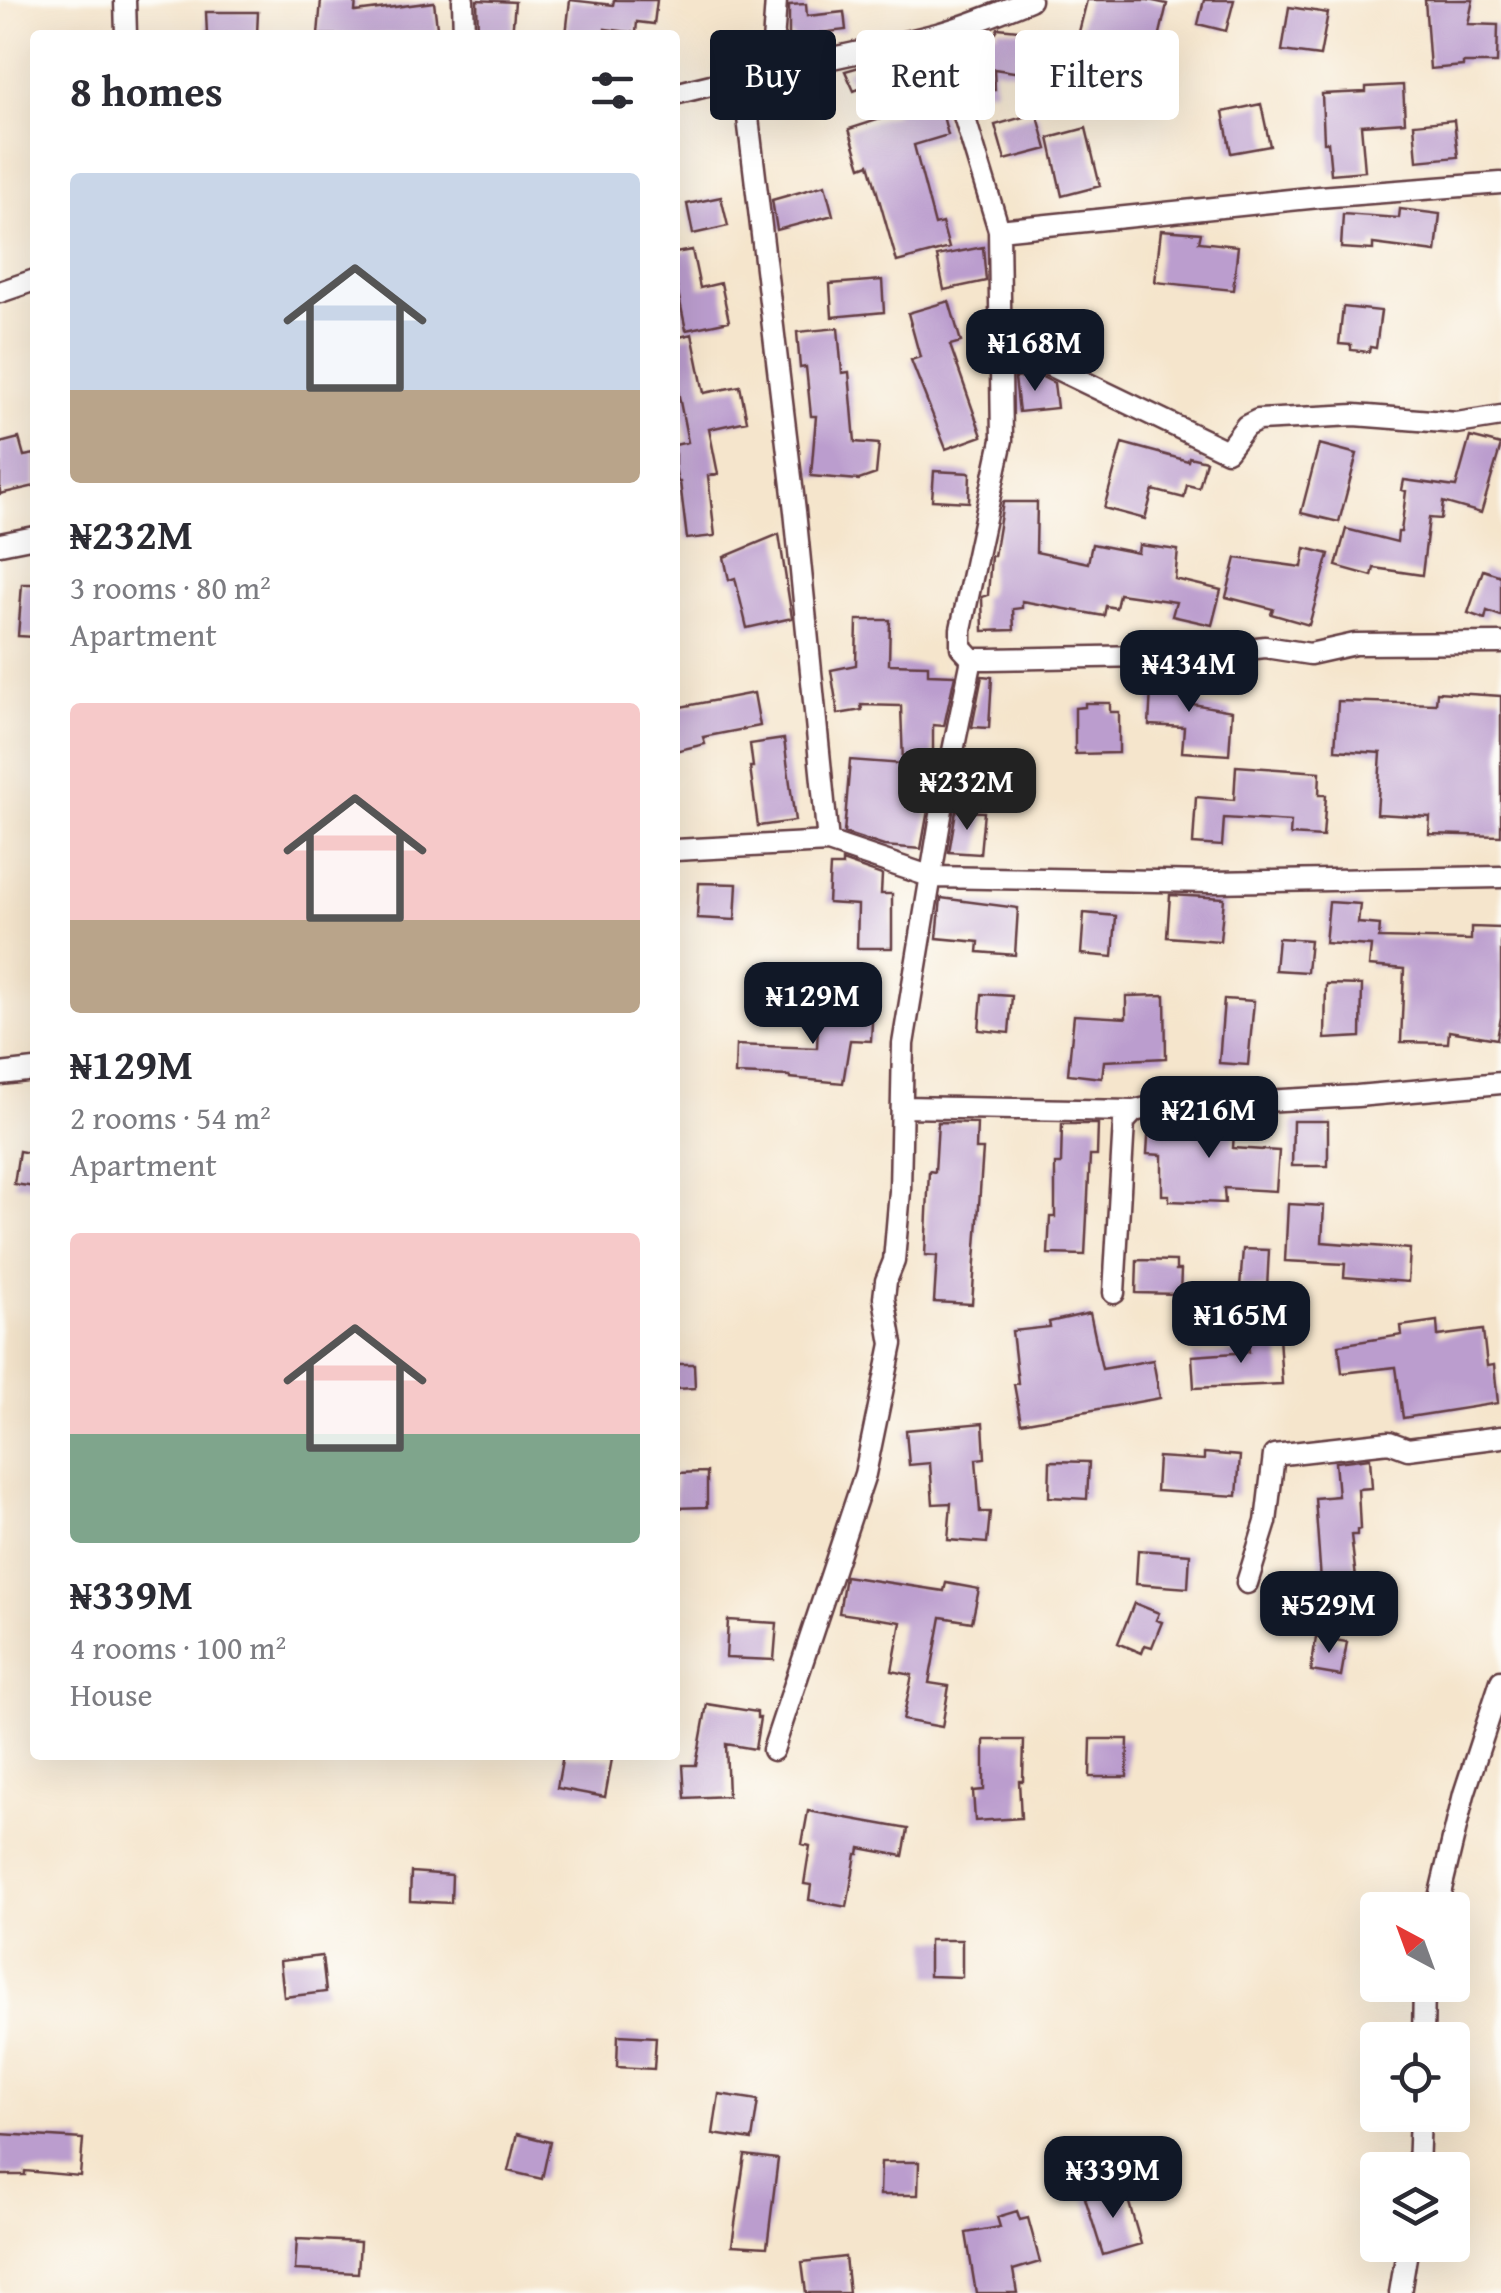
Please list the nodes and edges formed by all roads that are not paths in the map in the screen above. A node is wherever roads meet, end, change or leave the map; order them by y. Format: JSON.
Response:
{"nodes":[{"id":1,"x":125,"y":0,"type":"edge"},
{"id":2,"x":463,"y":0,"type":"edge"},
{"id":3,"x":776,"y":0,"type":"edge"},
{"id":4,"x":1030,"y":0,"type":"edge"},
{"id":5,"x":984,"y":8,"type":"edge"},
{"id":6,"x":126,"y":30,"type":"edge"},
{"id":7,"x":464,"y":30,"type":"edge"},
{"id":8,"x":774,"y":30,"type":"edge"},
{"id":9,"x":947,"y":30,"type":"edge"},
{"id":10,"x":710,"y":85,"type":"edge"},
{"id":11,"x":680,"y":93,"type":"edge"},
{"id":12,"x":748,"y":120,"type":"edge"},
{"id":13,"x":966,"y":120,"type":"edge"},
{"id":14,"x":1501,"y":183,"type":"edge"},
{"id":15,"x":999,"y":230,"type":"junction"},
{"id":16,"x":30,"y":282,"type":"edge"},
{"id":17,"x":0,"y":292,"type":"edge"},
{"id":18,"x":1001,"y":342,"type":"junction"},
{"id":19,"x":1501,"y":416,"type":"edge"},
{"id":20,"x":30,"y":538,"type":"edge"},
{"id":21,"x":0,"y":544,"type":"edge"},
{"id":22,"x":1501,"y":643,"type":"edge"},
{"id":23,"x":972,"y":659,"type":"junction"},
{"id":24,"x":828,"y":842,"type":"junction"},
{"id":25,"x":680,"y":850,"type":"edge"},
{"id":26,"x":932,"y":876,"type":"junction"},
{"id":27,"x":1501,"y":877,"type":"edge"},
{"id":28,"x":30,"y":1071,"type":"edge"},
{"id":29,"x":0,"y":1074,"type":"edge"},
{"id":30,"x":1501,"y":1082,"type":"edge"},
{"id":31,"x":902,"y":1107,"type":"junction"},
{"id":32,"x":1134,"y":1111,"type":"junction"},
{"id":33,"x":1114,"y":1293,"type":"dead end"},
{"id":34,"x":1501,"y":1437,"type":"edge"},
{"id":35,"x":1247,"y":1583,"type":"dead end"},
{"id":36,"x":1501,"y":1681,"type":"edge"},
{"id":37,"x":773,"y":1750,"type":"dead end"},
{"id":38,"x":1440,"y":1892,"type":"edge"},
{"id":39,"x":1405,"y":2262,"type":"edge"},
{"id":40,"x":1400,"y":2293,"type":"edge"}],
"edges":[{"from":1,"to":6,"type":"street"},
{"from":2,"to":7,"type":"street"},
{"from":3,"to":8,"type":"street"},
{"from":4,"to":5,"type":"street"},
{"from":5,"to":9,"type":"street"},
{"from":10,"to":11,"type":"street"},
{"from":12,"to":24,"type":"street"},
{"from":13,"to":15,"type":"street"},
{"from":14,"to":15,"type":"street"},
{"from":15,"to":18,"type":"street"},
{"from":16,"to":17,"type":"street"},
{"from":18,"to":19,"type":"street"},
{"from":18,"to":23,"type":"street"},
{"from":20,"to":21,"type":"street"},
{"from":22,"to":23,"type":"street"},
{"from":23,"to":26,"type":"street"},
{"from":24,"to":25,"type":"street"},
{"from":24,"to":26,"type":"street"},
{"from":26,"to":27,"type":"street"},
{"from":26,"to":31,"type":"street"},
{"from":28,"to":29,"type":"street"},
{"from":30,"to":32,"type":"street"},
{"from":31,"to":32,"type":"street"},
{"from":31,"to":37,"type":"street"},
{"from":32,"to":33,"type":"street"},
{"from":34,"to":35,"type":"street"},
{"from":36,"to":38,"type":"street"},
{"from":39,"to":40,"type":"street"}]}
